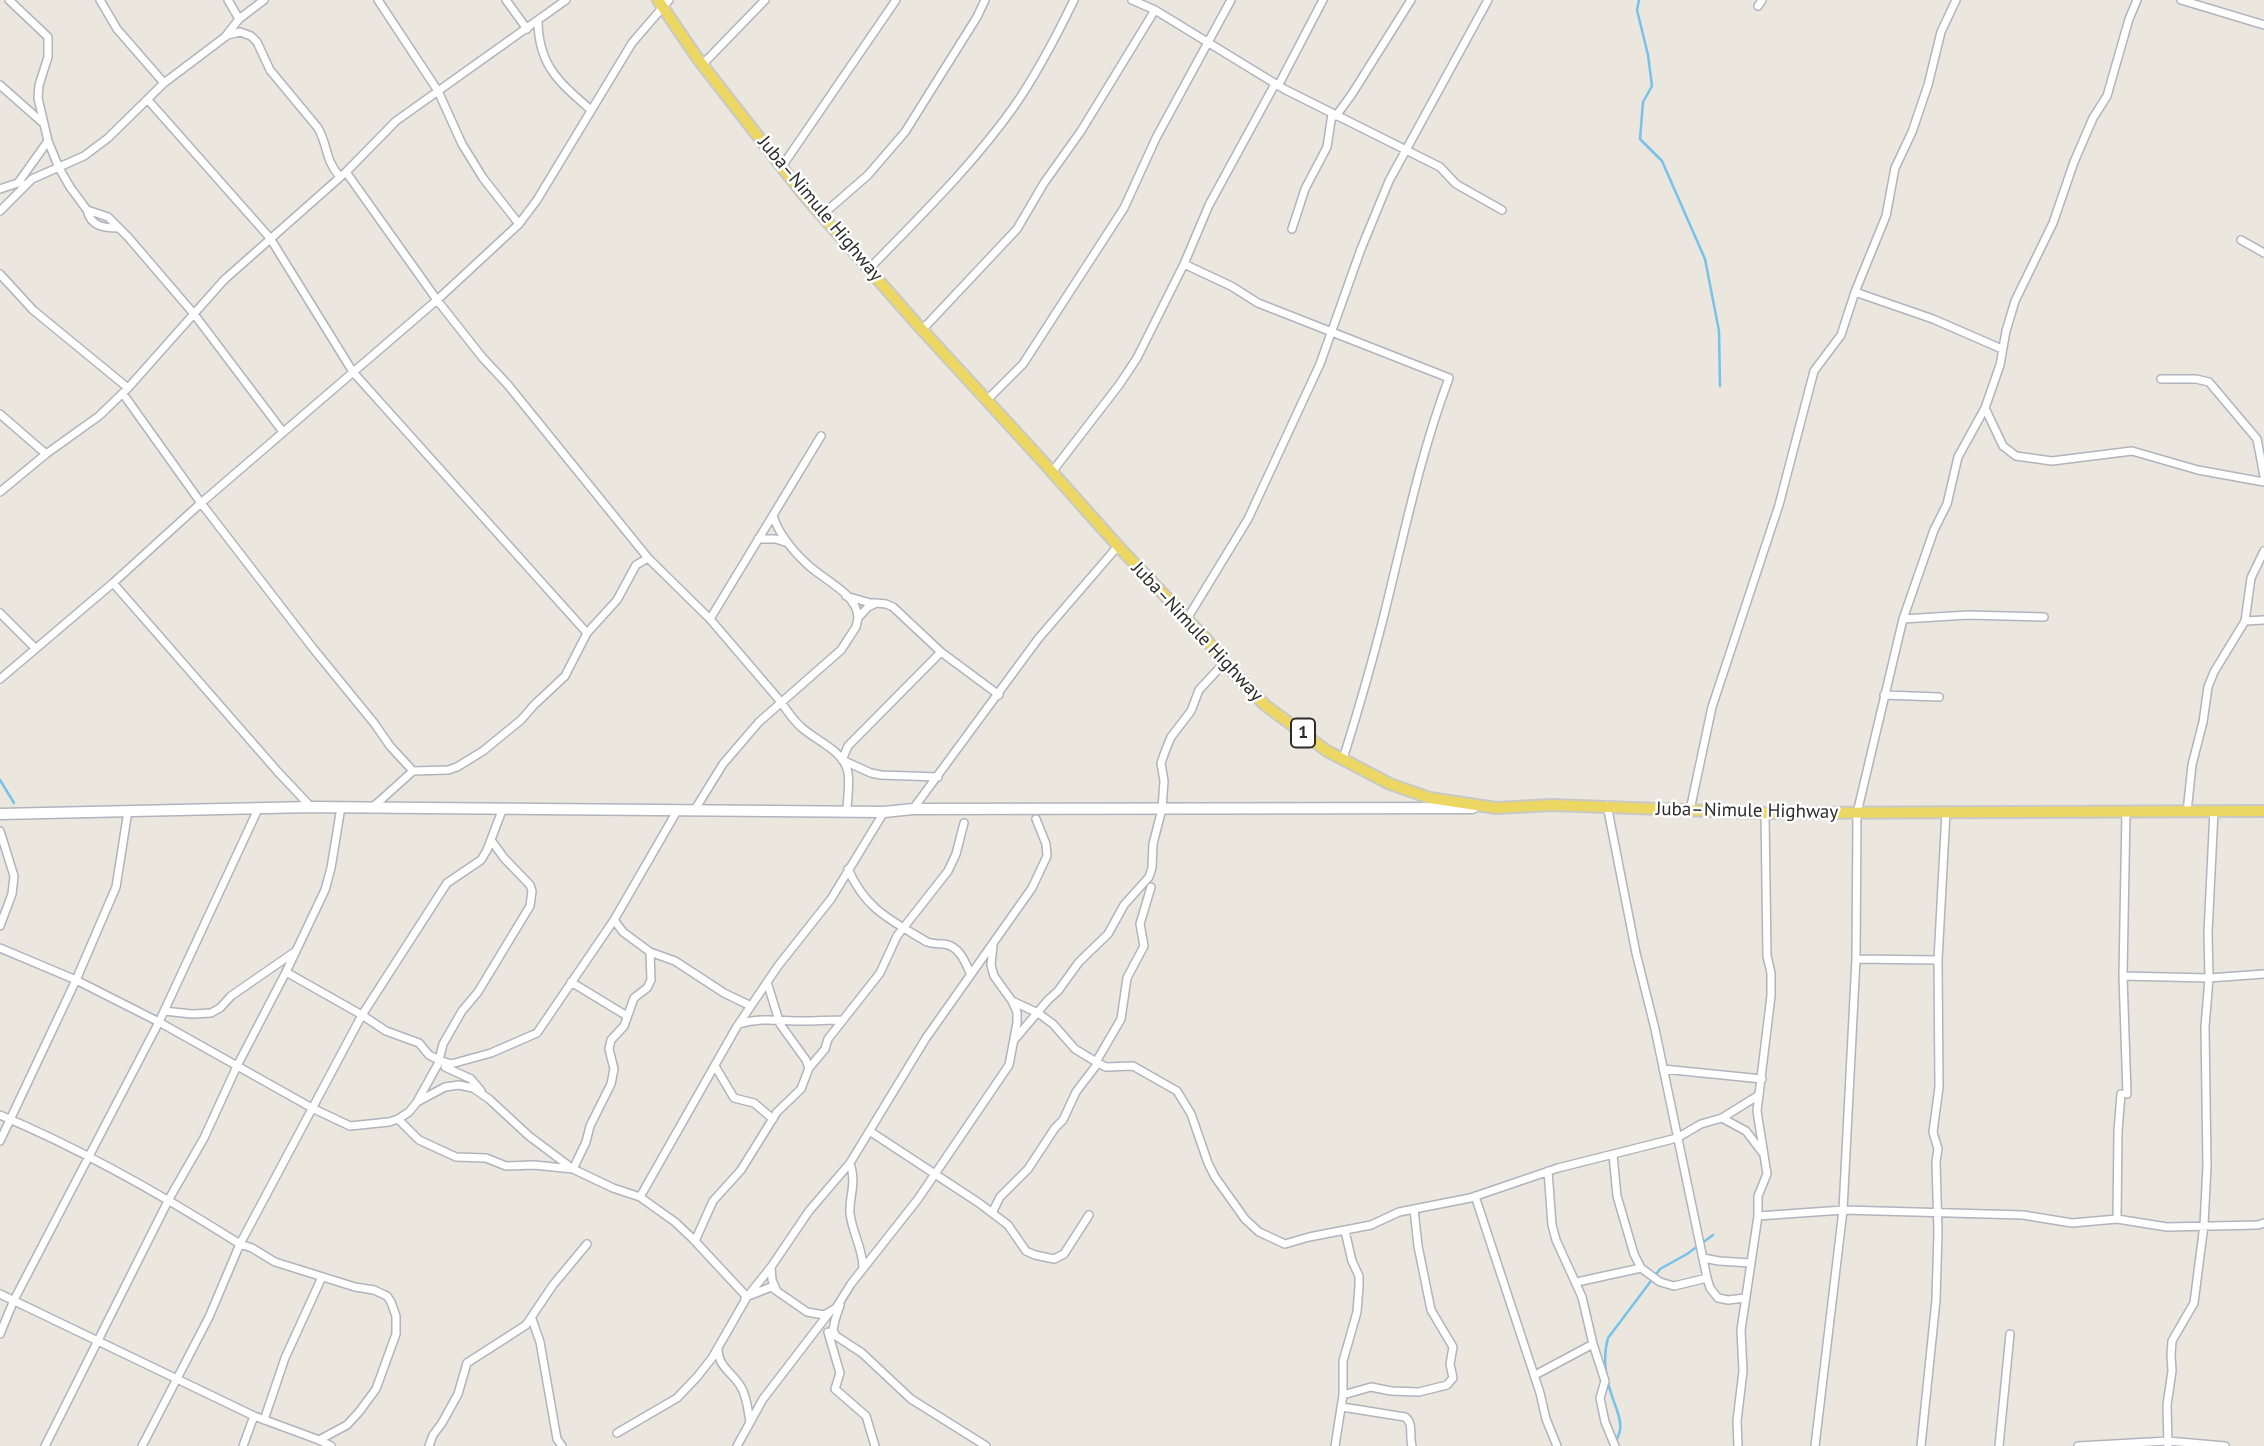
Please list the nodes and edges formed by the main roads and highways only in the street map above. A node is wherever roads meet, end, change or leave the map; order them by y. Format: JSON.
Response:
{"nodes":[{"id":1,"x":663,"y":2,"type":"edge"},
{"id":2,"x":1496,"y":808,"type":"junction"},
{"id":3,"x":2264,"y":811,"type":"edge"},
{"id":4,"x":0,"y":814,"type":"edge"}],
"edges":[{"from":1,"to":2,"type":"main road","name":"Juba–Nimule Highway","number":"1"},
{"from":2,"to":3,"type":"main road","name":"Juba–Nimule Highway","number":"1"},
{"from":2,"to":4,"type":"main road"}]}
